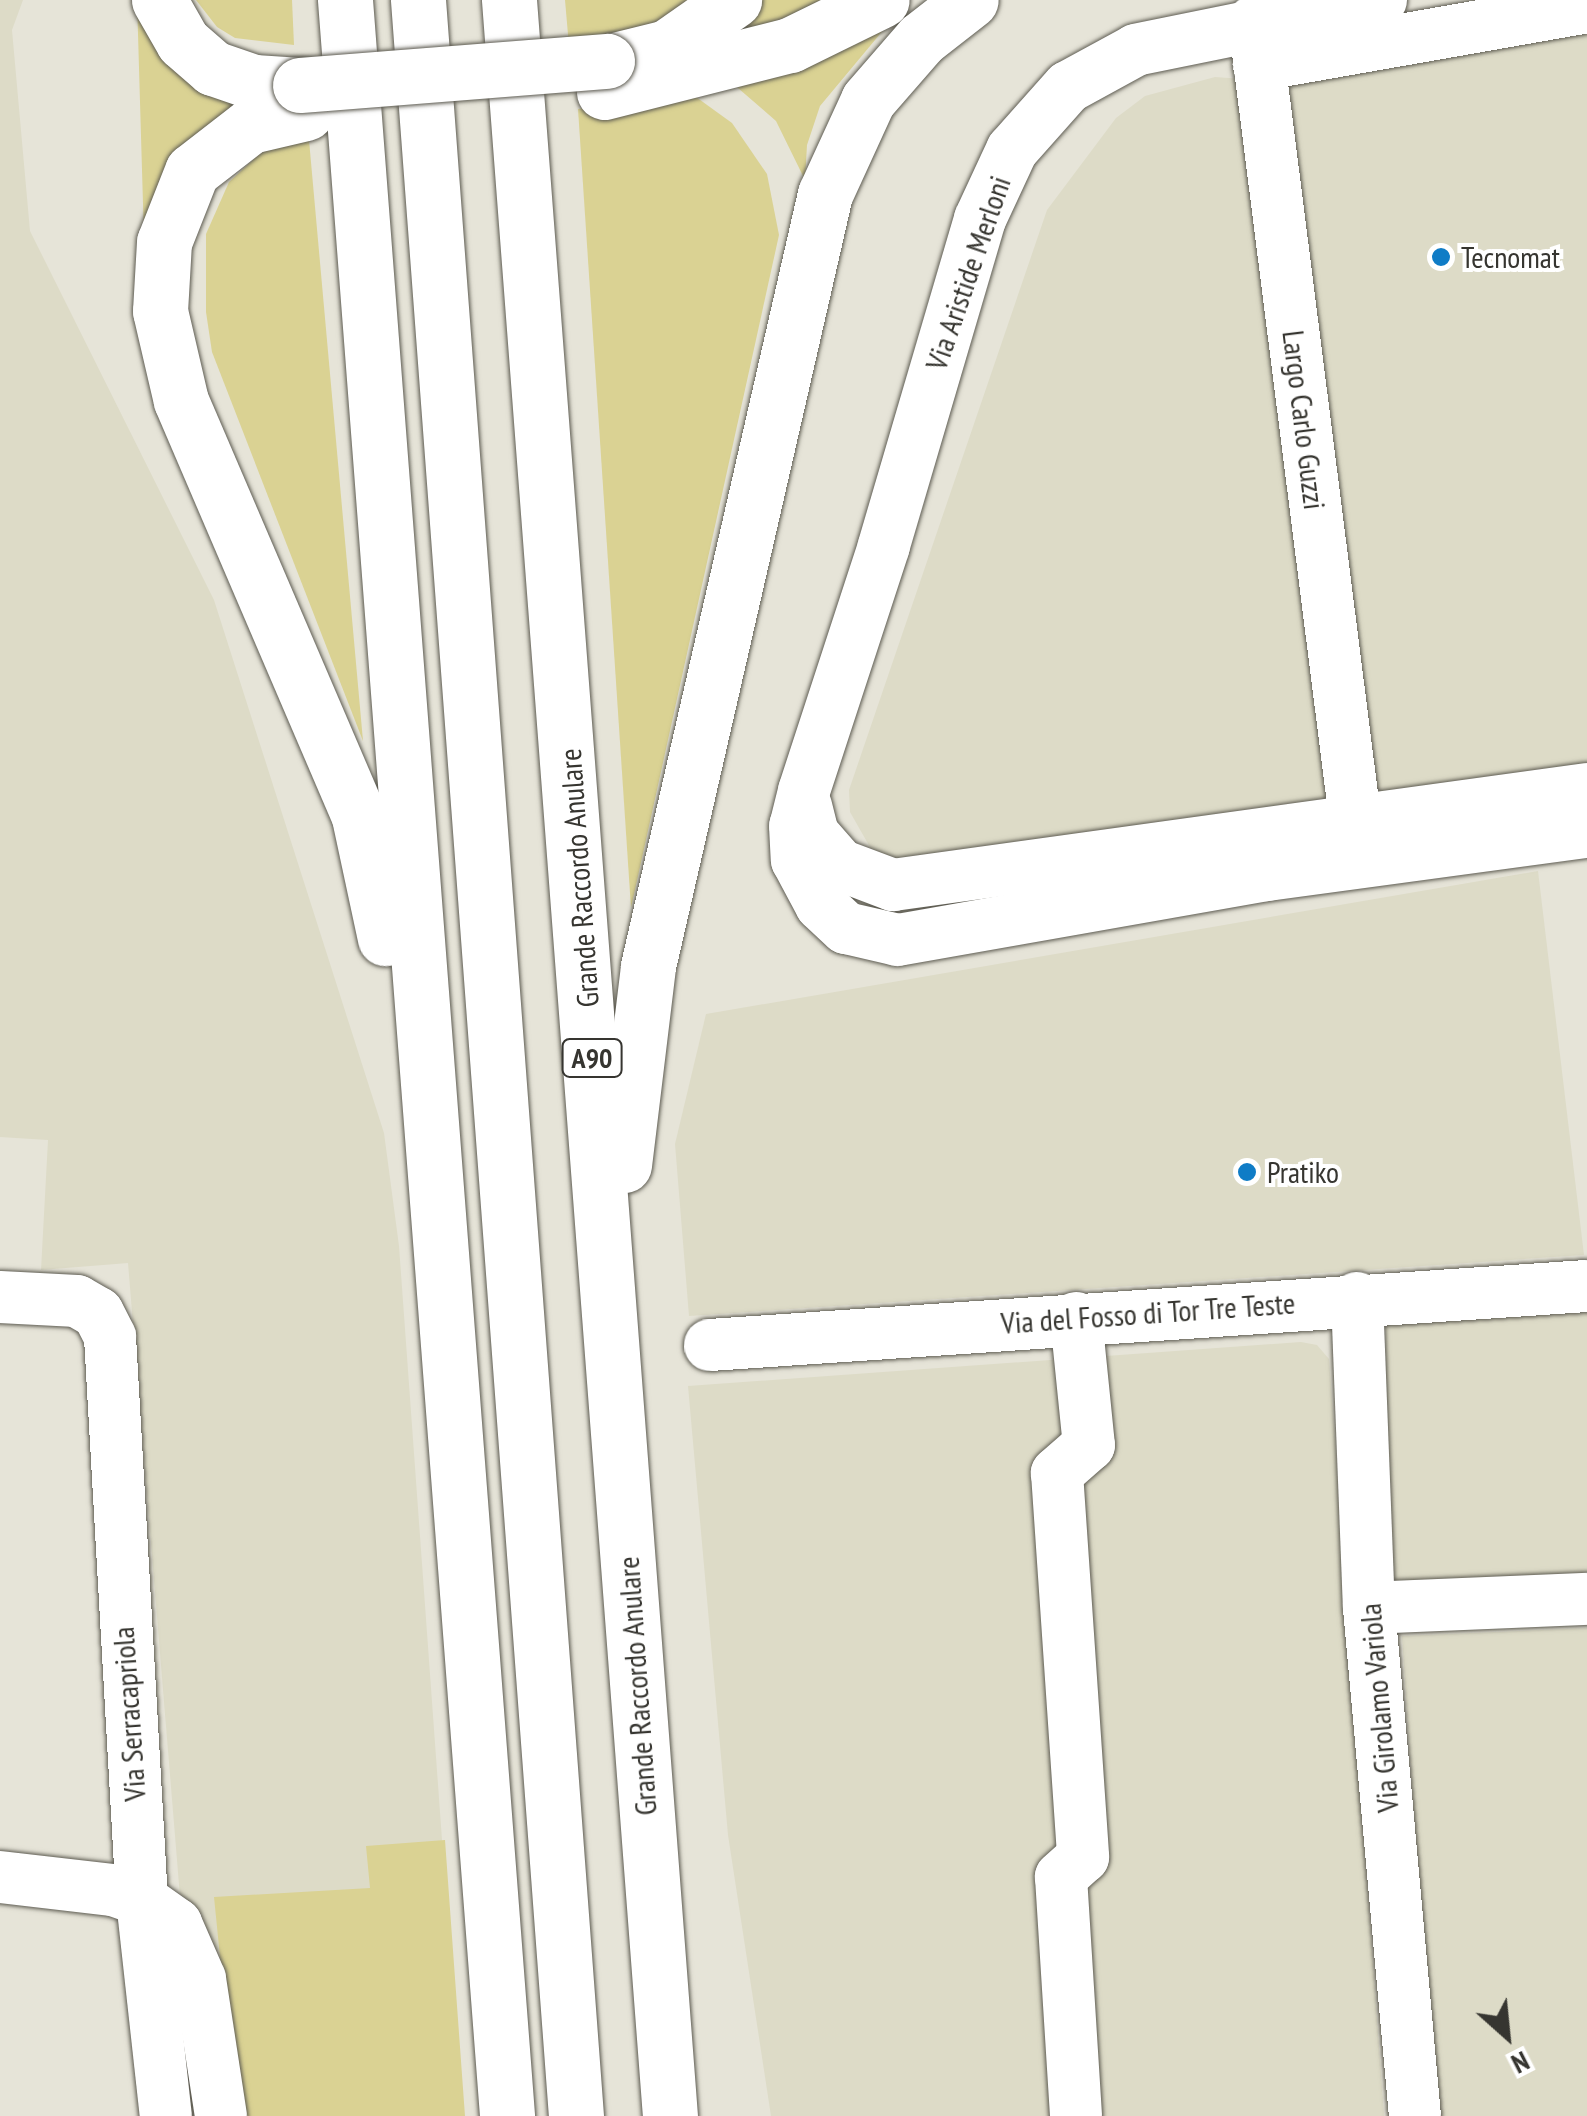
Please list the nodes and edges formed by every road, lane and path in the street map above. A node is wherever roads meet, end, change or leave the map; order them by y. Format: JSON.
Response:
{"nodes":[{"id":1,"x":159,"y":0,"type":"edge"},
{"id":2,"x":345,"y":0,"type":"edge"},
{"id":3,"x":418,"y":0,"type":"edge"},
{"id":4,"x":509,"y":0,"type":"edge"},
{"id":5,"x":734,"y":0,"type":"edge"},
{"id":6,"x":882,"y":0,"type":"edge"},
{"id":7,"x":970,"y":0,"type":"edge"},
{"id":8,"x":1381,"y":0,"type":"edge"},
{"id":9,"x":1587,"y":7,"type":"edge"},
{"id":10,"x":1256,"y":43,"type":"junction"},
{"id":11,"x":605,"y":76,"type":"junction"},
{"id":12,"x":303,"y":99,"type":"junction"},
{"id":13,"x":1587,"y":789,"type":"edge"},
{"id":14,"x":804,"y":792,"type":"junction"},
{"id":15,"x":1355,"y":818,"type":"junction"},
{"id":16,"x":1587,"y":832,"type":"edge"},
{"id":17,"x":438,"y":1216,"type":"junction"},
{"id":18,"x":1587,"y":1286,"type":"edge"},
{"id":19,"x":0,"y":1296,"type":"edge"},
{"id":20,"x":1356,"y":1298,"type":"junction"},
{"id":21,"x":607,"y":1302,"type":"junction"},
{"id":22,"x":1076,"y":1318,"type":"junction"},
{"id":23,"x":710,"y":1344,"type":"dead end"},
{"id":24,"x":1587,"y":1599,"type":"edge"},
{"id":25,"x":1369,"y":1608,"type":"junction"},
{"id":26,"x":0,"y":1878,"type":"edge"},
{"id":27,"x":159,"y":1912,"type":"junction"},
{"id":28,"x":166,"y":2116,"type":"edge"},
{"id":29,"x":220,"y":2116,"type":"edge"},
{"id":30,"x":507,"y":2116,"type":"edge"},
{"id":31,"x":576,"y":2116,"type":"edge"},
{"id":32,"x":670,"y":2116,"type":"edge"},
{"id":33,"x":1076,"y":2116,"type":"edge"},
{"id":34,"x":1414,"y":2116,"type":"edge"}],
"edges":[{"from":1,"to":12,"type":"highway"},
{"from":2,"to":17,"type":"highway"},
{"from":3,"to":31,"type":"highway"},
{"from":4,"to":21,"type":"highway","name":"Grande Raccordo Anulare","number":"A90"},
{"from":5,"to":11,"type":"highway"},
{"from":6,"to":11,"type":"highway"},
{"from":7,"to":21,"type":"highway"},
{"from":8,"to":10,"type":"street","name":"Via Aristide Merloni"},
{"from":9,"to":10,"type":"street"},
{"from":10,"to":14,"type":"street","name":"Via Aristide Merloni"},
{"from":10,"to":15,"type":"street","name":"Largo Carlo Guzzi"},
{"from":11,"to":12,"type":"highway","bridge":true},
{"from":12,"to":17,"type":"highway"},
{"from":13,"to":15,"type":"street"},
{"from":14,"to":15,"type":"street"},
{"from":14,"to":16,"type":"street","name":"Via Aristide Merloni"},
{"from":17,"to":30,"type":"highway"},
{"from":18,"to":20,"type":"street","name":"Via del Fosso di Tor Tre Teste"},
{"from":19,"to":27,"type":"street","name":"Via Serracapriola"},
{"from":20,"to":22,"type":"street","name":"Via del Fosso di Tor Tre Teste"},
{"from":20,"to":25,"type":"street","name":"Via Girolamo Variola"},
{"from":21,"to":32,"type":"highway","name":"Grande Raccordo Anulare","number":"A90"},
{"from":22,"to":23,"type":"street","name":"Via del Fosso di Tor Tre Teste"},
{"from":22,"to":33,"type":"street"},
{"from":24,"to":25,"type":"street"},
{"from":25,"to":34,"type":"street","name":"Via Girolamo Variola"},
{"from":26,"to":27,"type":"street"},
{"from":27,"to":28,"type":"street","name":"Via Serracapriola"},
{"from":27,"to":29,"type":"street"}]}
